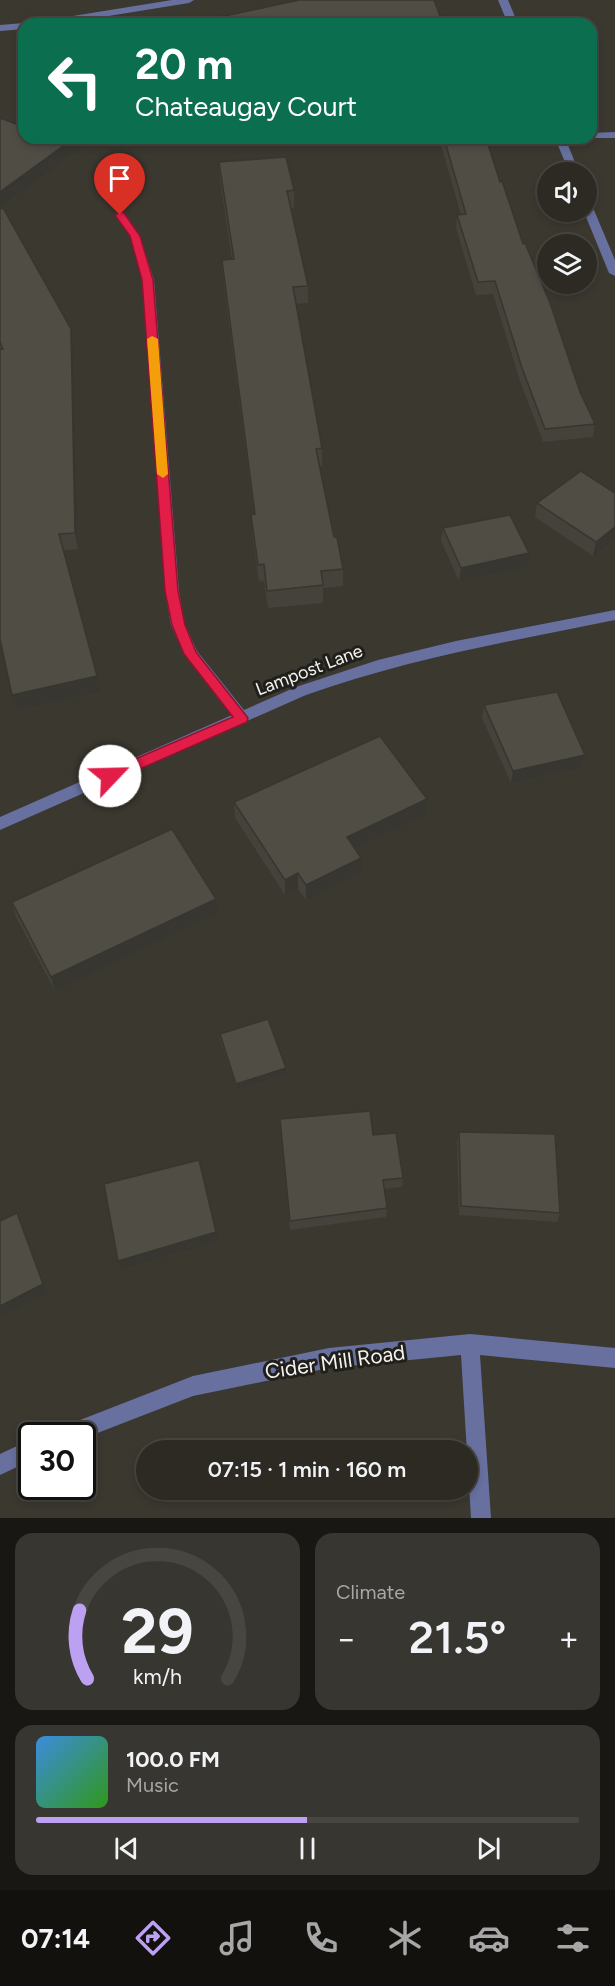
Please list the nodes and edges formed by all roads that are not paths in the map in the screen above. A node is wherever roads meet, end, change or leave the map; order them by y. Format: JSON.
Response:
{"nodes":[{"id":1,"x":189,"y":0,"type":"edge"},
{"id":2,"x":503,"y":0,"type":"edge"},
{"id":3,"x":79,"y":18,"type":"edge"},
{"id":4,"x":510,"y":18,"type":"edge"},
{"id":5,"x":18,"y":26,"type":"edge"},
{"id":6,"x":0,"y":28,"type":"edge"},
{"id":7,"x":615,"y":135,"type":"edge"},
{"id":8,"x":597,"y":136,"type":"edge"},
{"id":9,"x":562,"y":144,"type":"edge"},
{"id":10,"x":570,"y":162,"type":"edge"},
{"id":11,"x":120,"y":215,"type":"dead end"},
{"id":12,"x":594,"y":222,"type":"edge"},
{"id":13,"x":615,"y":273,"type":"edge"},
{"id":14,"x":615,"y":615,"type":"edge"},
{"id":15,"x":242,"y":718,"type":"junction"},
{"id":16,"x":0,"y":824,"type":"edge"},
{"id":17,"x":470,"y":1344,"type":"junction"},
{"id":18,"x":615,"y":1358,"type":"edge"},
{"id":19,"x":96,"y":1424,"type":"edge"},
{"id":20,"x":18,"y":1456,"type":"edge"},
{"id":21,"x":0,"y":1465,"type":"edge"},
{"id":22,"x":481,"y":1518,"type":"edge"}],
"edges":[{"from":1,"to":3,"type":"street"},
{"from":2,"to":4,"type":"street"},
{"from":5,"to":6,"type":"street"},
{"from":7,"to":8,"type":"street"},
{"from":9,"to":10,"type":"street"},
{"from":11,"to":15,"type":"street"},
{"from":12,"to":13,"type":"street"},
{"from":14,"to":15,"type":"street","name":"Lampost Lane"},
{"from":15,"to":16,"type":"street","name":"Lampost Lane"},
{"from":17,"to":18,"type":"street","name":"Cider Mill Road"},
{"from":17,"to":19,"type":"street","name":"Cider Mill Road"},
{"from":17,"to":22,"type":"street"},
{"from":20,"to":21,"type":"street"}]}
